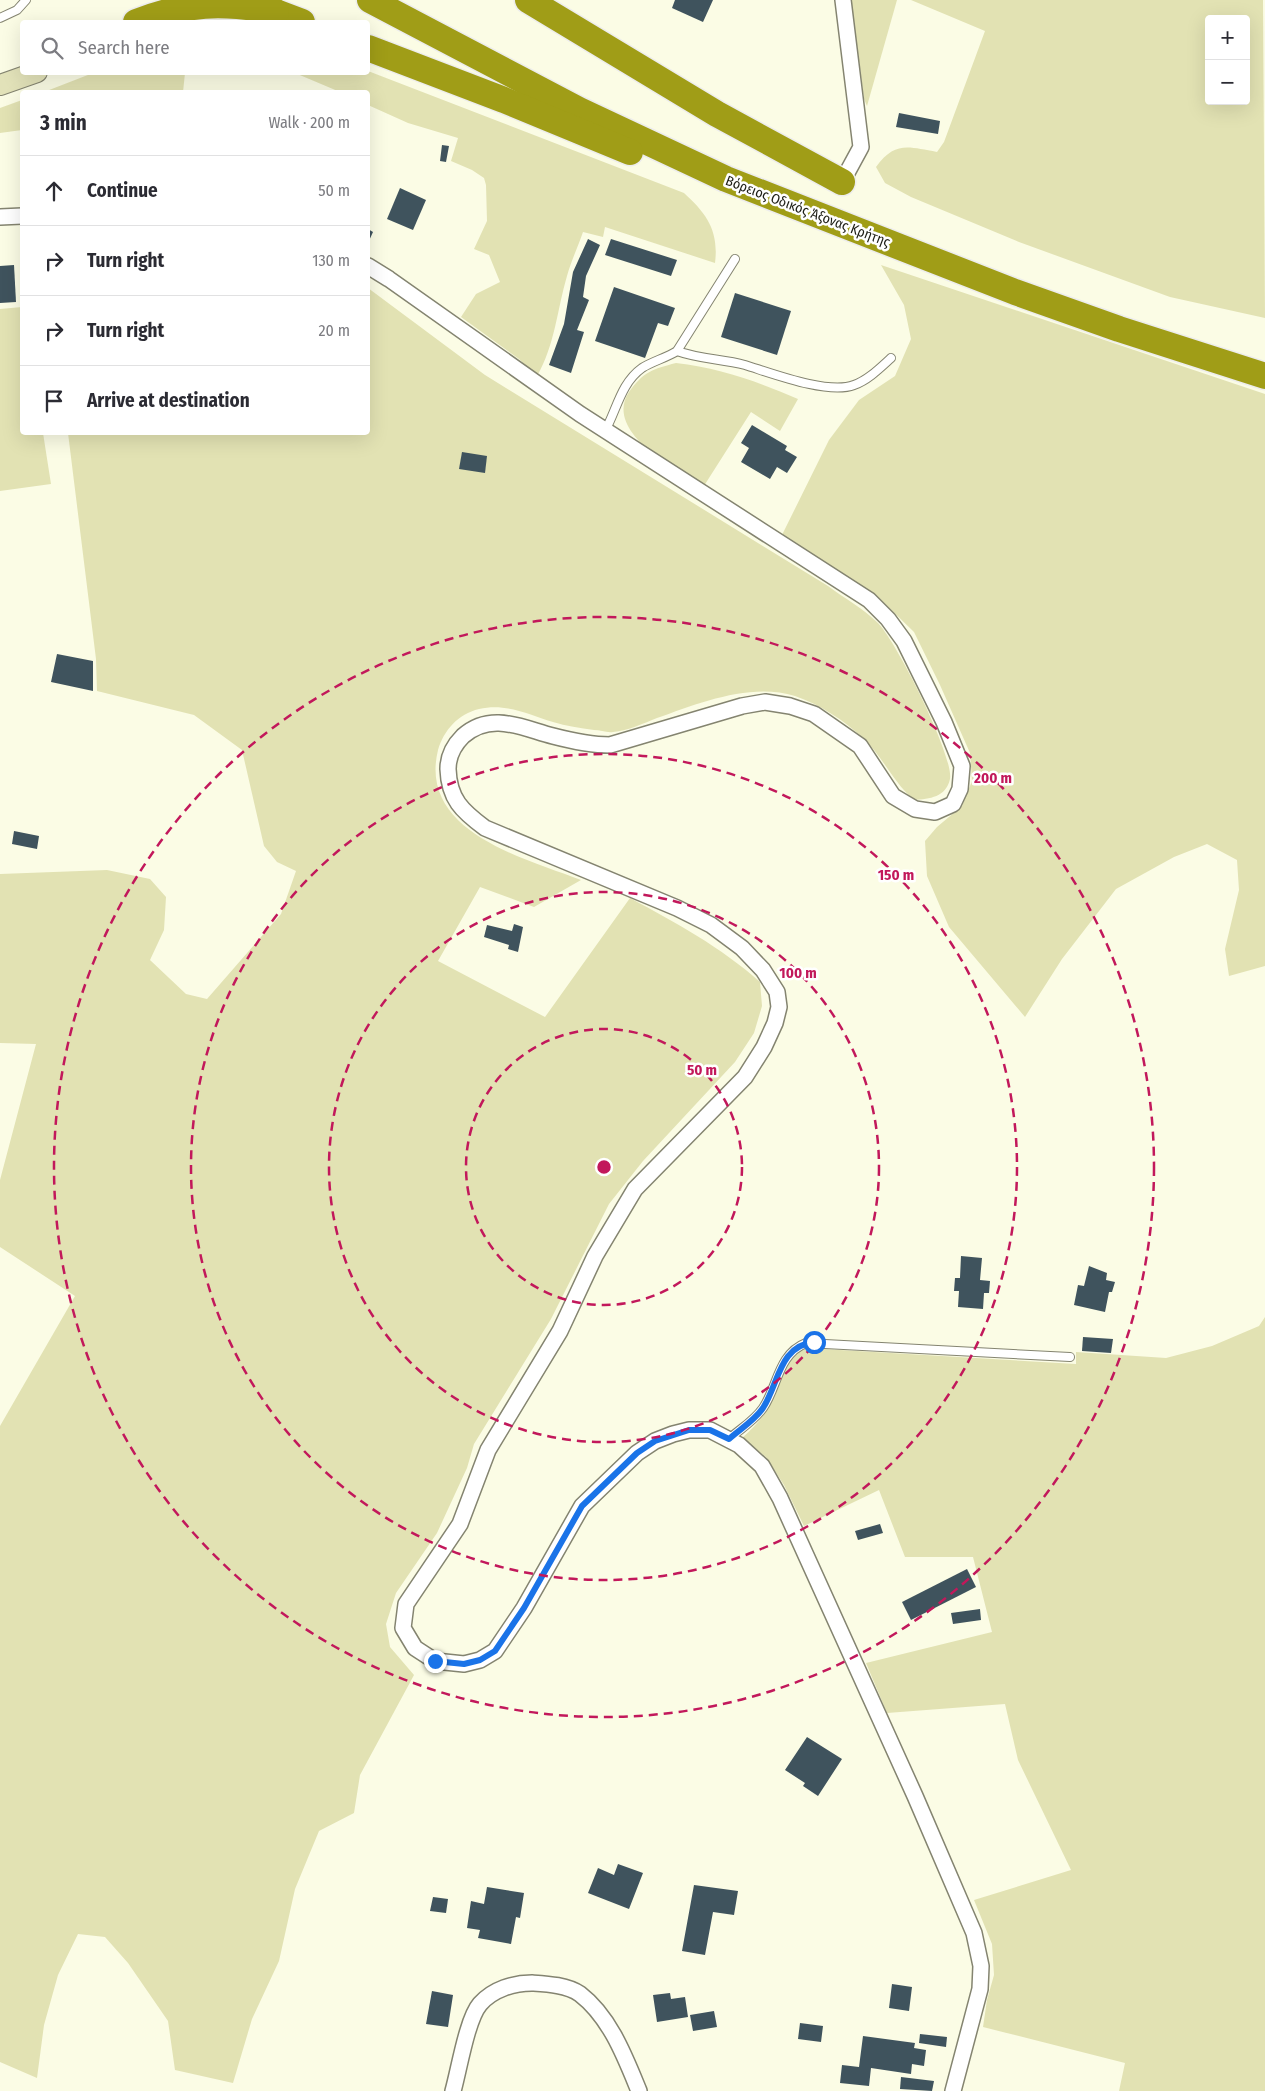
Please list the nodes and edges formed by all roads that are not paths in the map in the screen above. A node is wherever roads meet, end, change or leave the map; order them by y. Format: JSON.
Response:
{"nodes":[{"id":1,"x":26,"y":0,"type":"edge"},
{"id":2,"x":138,"y":0,"type":"edge"},
{"id":3,"x":245,"y":0,"type":"edge"},
{"id":4,"x":370,"y":0,"type":"edge"},
{"id":5,"x":528,"y":0,"type":"edge"},
{"id":6,"x":843,"y":0,"type":"edge"},
{"id":7,"x":276,"y":12,"type":"junction"},
{"id":8,"x":0,"y":18,"type":"edge"},
{"id":9,"x":129,"y":20,"type":"edge"},
{"id":10,"x":142,"y":20,"type":"edge"},
{"id":11,"x":297,"y":20,"type":"edge"},
{"id":12,"x":370,"y":49,"type":"edge"},
{"id":13,"x":28,"y":75,"type":"edge"},
{"id":14,"x":0,"y":85,"type":"edge"},
{"id":15,"x":726,"y":179,"type":"junction"},
{"id":16,"x":842,"y":182,"type":"joint"},
{"id":17,"x":20,"y":216,"type":"edge"},
{"id":18,"x":0,"y":217,"type":"edge"},
{"id":19,"x":735,"y":259,"type":"dead end"},
{"id":20,"x":370,"y":267,"type":"edge"},
{"id":21,"x":677,"y":351,"type":"junction"},
{"id":22,"x":891,"y":358,"type":"dead end"},
{"id":23,"x":1265,"y":376,"type":"edge"},
{"id":24,"x":605,"y":431,"type":"junction"},
{"id":25,"x":1070,"y":1357,"type":"dead end"},
{"id":26,"x":729,"y":1439,"type":"junction"},
{"id":27,"x":453,"y":2091,"type":"edge"},
{"id":28,"x":638,"y":2091,"type":"edge"},
{"id":29,"x":953,"y":2091,"type":"edge"}],
"edges":[{"from":1,"to":8,"type":"lane"},
{"from":2,"to":9,"type":"highway"},
{"from":3,"to":7,"type":"highway"},
{"from":4,"to":15,"type":"highway","name":"Βόρειος Οδικός Άξονας Κρήτης"},
{"from":5,"to":16,"type":"highway"},
{"from":6,"to":16,"type":"street"},
{"from":7,"to":10,"type":"highway"},
{"from":7,"to":11,"type":"highway"},
{"from":12,"to":15,"type":"highway"},
{"from":13,"to":14,"type":"main road"},
{"from":15,"to":23,"type":"highway","name":"Βόρειος Οδικός Άξονας Κρήτης"},
{"from":17,"to":18,"type":"street"},
{"from":19,"to":21,"type":"lane"},
{"from":20,"to":24,"type":"street"},
{"from":21,"to":22,"type":"lane"},
{"from":21,"to":24,"type":"lane"},
{"from":24,"to":26,"type":"street"},
{"from":25,"to":26,"type":"lane"},
{"from":26,"to":29,"type":"street"},
{"from":27,"to":28,"type":"street"}]}
